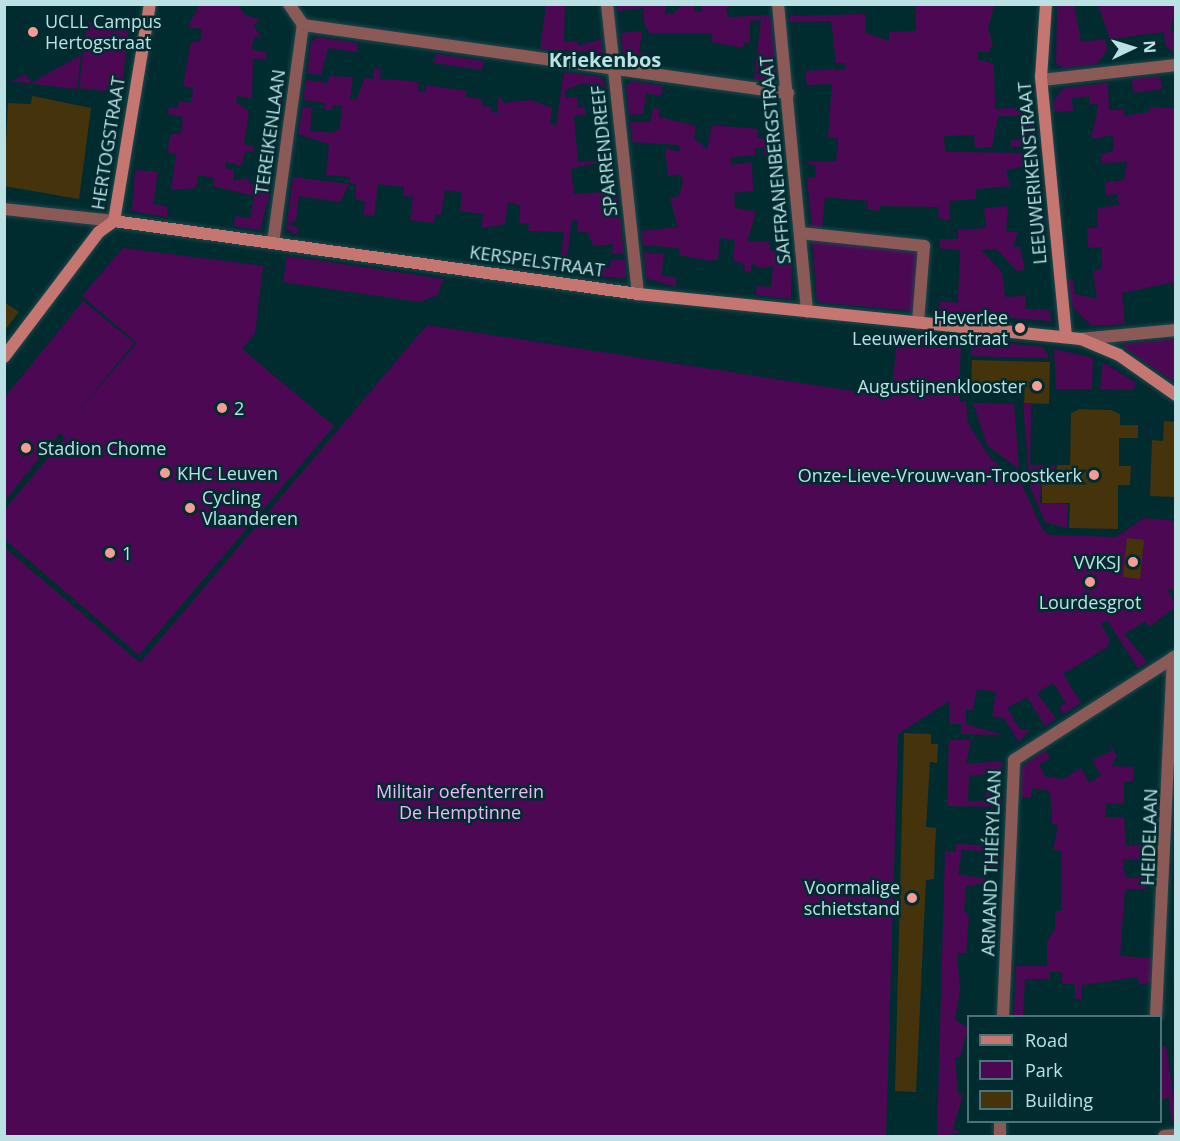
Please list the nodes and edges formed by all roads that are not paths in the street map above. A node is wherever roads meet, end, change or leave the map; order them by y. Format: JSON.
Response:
{"nodes":[{"id":1,"x":150,"y":4,"type":"edge"},
{"id":2,"x":289,"y":4,"type":"edge"},
{"id":3,"x":607,"y":4,"type":"edge"},
{"id":4,"x":778,"y":4,"type":"edge"},
{"id":5,"x":1046,"y":4,"type":"edge"},
{"id":6,"x":303,"y":25,"type":"junction"},
{"id":7,"x":1176,"y":65,"type":"edge"},
{"id":8,"x":614,"y":70,"type":"junction"},
{"id":9,"x":1042,"y":80,"type":"junction"},
{"id":10,"x":788,"y":93,"type":"junction"},
{"id":11,"x":4,"y":209,"type":"edge"},
{"id":12,"x":114,"y":221,"type":"junction"},
{"id":13,"x":800,"y":233,"type":"junction"},
{"id":14,"x":273,"y":243,"type":"junction"},
{"id":15,"x":638,"y":294,"type":"junction"},
{"id":16,"x":807,"y":312,"type":"junction"},
{"id":17,"x":918,"y":323,"type":"junction"},
{"id":18,"x":1176,"y":330,"type":"edge"},
{"id":19,"x":1066,"y":338,"type":"junction"},
{"id":20,"x":1081,"y":339,"type":"junction"},
{"id":21,"x":4,"y":357,"type":"edge"},
{"id":22,"x":1176,"y":395,"type":"edge"},
{"id":23,"x":1174,"y":656,"type":"edge"},
{"id":24,"x":1003,"y":1015,"type":"edge"},
{"id":25,"x":1156,"y":1015,"type":"edge"},
{"id":26,"x":1176,"y":1134,"type":"edge"},
{"id":27,"x":1164,"y":1137,"type":"edge"}],
"edges":[{"from":1,"to":12,"type":"street","name":"HERTOGSTRAAT"},
{"from":2,"to":6,"type":"street"},
{"from":3,"to":8,"type":"street","name":"SPARRENDREEF"},
{"from":4,"to":10,"type":"street","name":"SAFFRANENBERGSTRAAT"},
{"from":5,"to":9,"type":"street","name":"LEEUWERIKENSTRAAT"},
{"from":6,"to":8,"type":"street"},
{"from":6,"to":14,"type":"street","name":"TEREIKENLAAN"},
{"from":7,"to":9,"type":"street"},
{"from":8,"to":10,"type":"street"},
{"from":8,"to":15,"type":"street","name":"SPARRENDREEF"},
{"from":9,"to":19,"type":"street","name":"LEEUWERIKENSTRAAT"},
{"from":10,"to":13,"type":"street","name":"SAFFRANENBERGSTRAAT"},
{"from":11,"to":12,"type":"street","name":"KERSPELSTRAAT"},
{"from":12,"to":14,"type":"street","name":"KERSPELSTRAAT"},
{"from":12,"to":21,"type":"street","name":"HERTOGSTRAAT"},
{"from":13,"to":16,"type":"street","name":"SAFFRANENBERGSTRAAT"},
{"from":13,"to":17,"type":"street"},
{"from":14,"to":15,"type":"street","name":"KERSPELSTRAAT"},
{"from":15,"to":16,"type":"street","name":"KERSPELSTRAAT"},
{"from":16,"to":17,"type":"street","name":"KERSPELSTRAAT"},
{"from":17,"to":19,"type":"street","name":"KERSPELSTRAAT"},
{"from":18,"to":20,"type":"street"},
{"from":19,"to":20,"type":"street","name":"KERSPELSTRAAT"},
{"from":20,"to":22,"type":"street","name":"KERSPELSTRAAT"},
{"from":23,"to":24,"type":"street","name":"ARMAND THIÉRYLAAN"},
{"from":23,"to":25,"type":"street","name":"HEIDELAAN"},
{"from":26,"to":27,"type":"street"}]}
